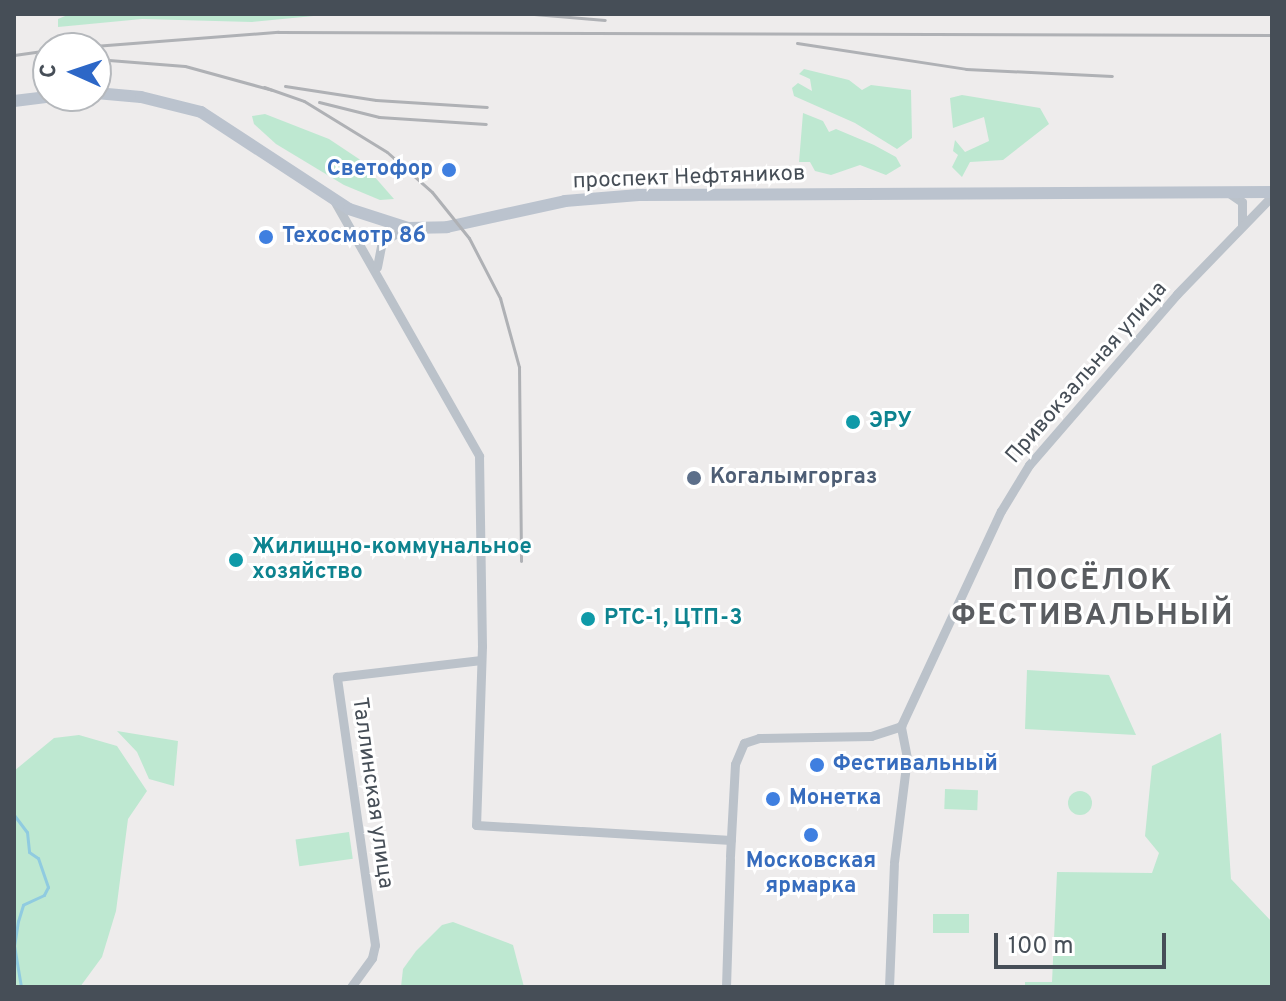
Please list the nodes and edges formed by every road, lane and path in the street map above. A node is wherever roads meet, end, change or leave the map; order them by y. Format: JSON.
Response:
{"nodes":[{"id":1,"x":112,"y":94,"type":"edge"},
{"id":2,"x":1229,"y":193,"type":"junction"},
{"id":3,"x":1272,"y":194,"type":"edge"},
{"id":4,"x":330,"y":196,"type":"junction"},
{"id":5,"x":1242,"y":225,"type":"junction"},
{"id":6,"x":408,"y":228,"type":"junction"},
{"id":7,"x":378,"y":270,"type":"junction"},
{"id":8,"x":481,"y":660,"type":"junction"},
{"id":9,"x":901,"y":726,"type":"junction"},
{"id":10,"x":731,"y":840,"type":"junction"},
{"id":11,"x":351,"y":987,"type":"edge"},
{"id":12,"x":726,"y":987,"type":"edge"},
{"id":13,"x":889,"y":987,"type":"edge"}],
"edges":[{"from":1,"to":4,"type":"main road","name":"проспект Нефтяников"},
{"from":2,"to":3,"type":"main road","name":"проспект Нефтяников"},
{"from":2,"to":5,"type":"street"},
{"from":2,"to":6,"type":"main road","name":"проспект Нефтяников"},
{"from":3,"to":5,"type":"street","name":"Привокзальная улица"},
{"from":4,"to":6,"type":"main road","name":"проспект Нефтяников"},
{"from":4,"to":7,"type":"street"},
{"from":5,"to":9,"type":"street","name":"Привокзальная улица"},
{"from":6,"to":7,"type":"street"},
{"from":7,"to":8,"type":"street"},
{"from":8,"to":10,"type":"street"},
{"from":8,"to":11,"type":"street","name":"Таллинская улица"},
{"from":9,"to":10,"type":"street"},
{"from":9,"to":13,"type":"street"},
{"from":10,"to":12,"type":"street"}]}
